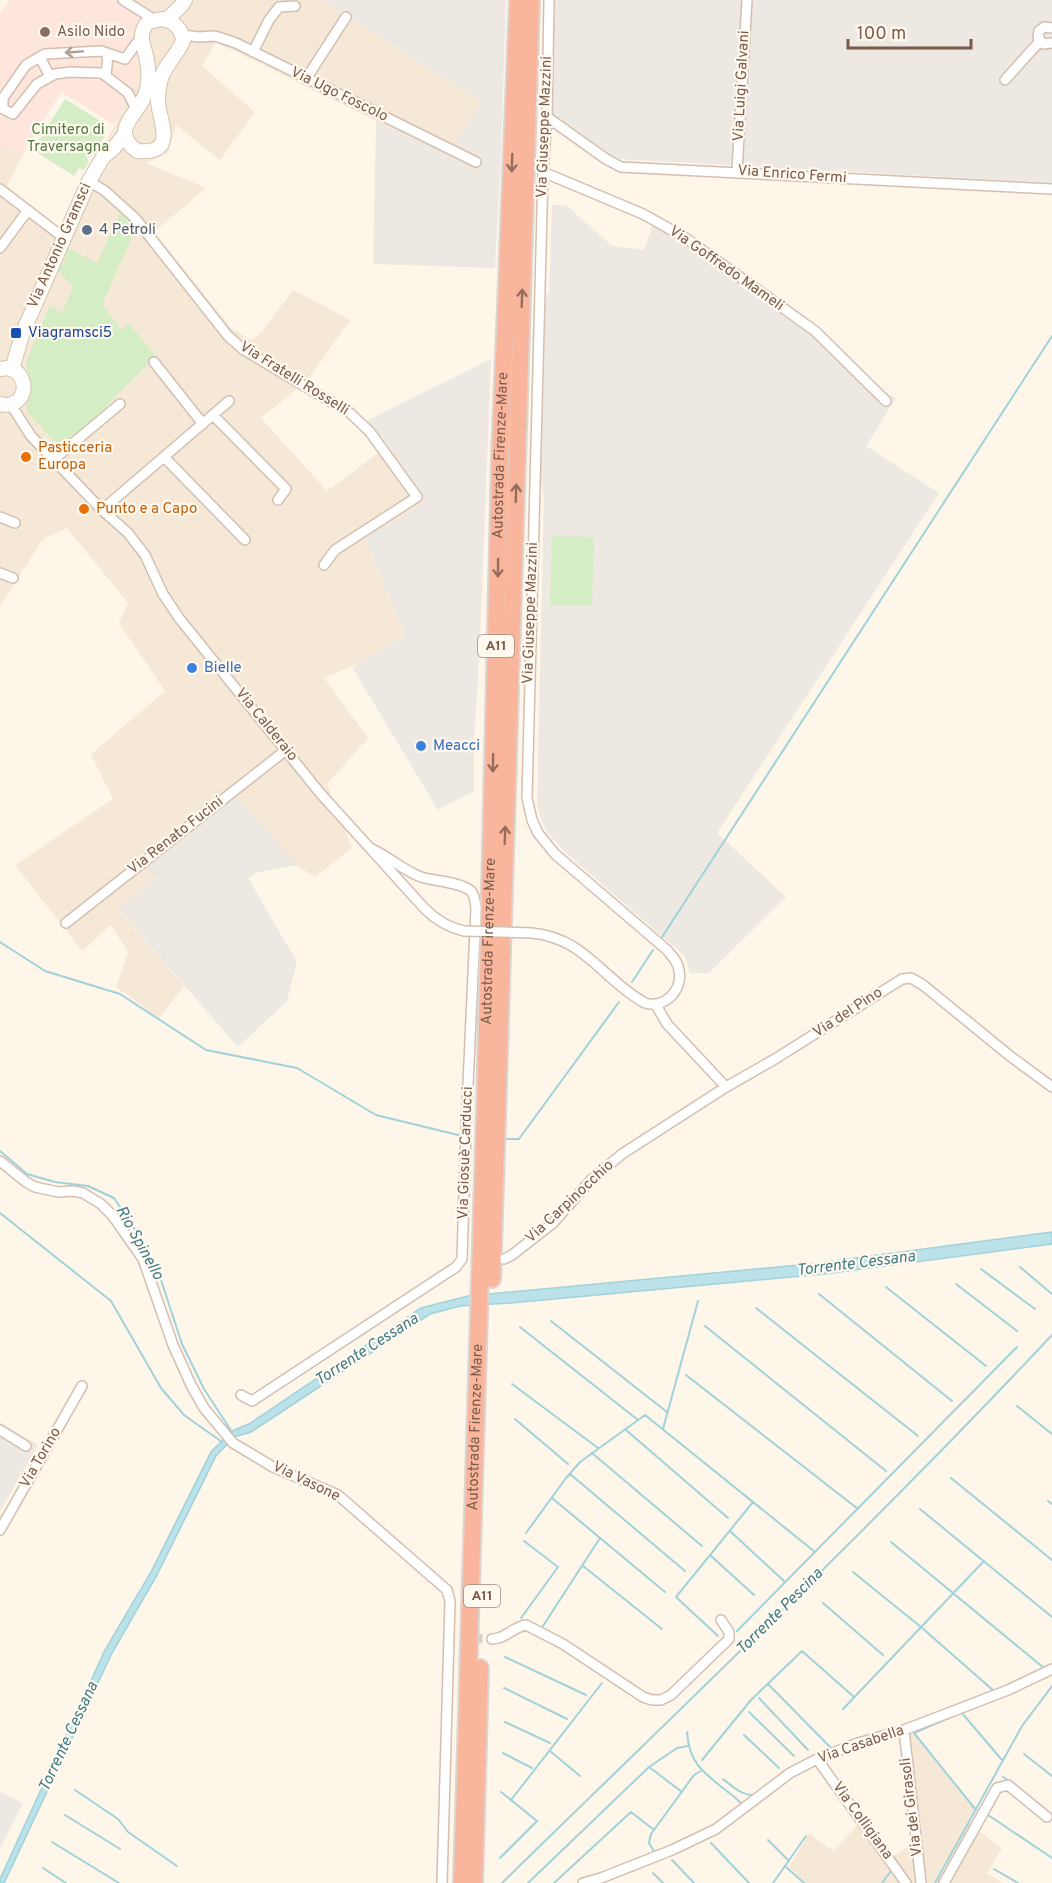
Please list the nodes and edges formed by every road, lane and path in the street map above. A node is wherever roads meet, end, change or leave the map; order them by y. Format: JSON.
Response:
{"nodes":[{"id":1,"x":123,"y":0,"type":"edge"},
{"id":2,"x":518,"y":0,"type":"edge"},
{"id":3,"x":531,"y":0,"type":"edge"},
{"id":4,"x":549,"y":0,"type":"edge"},
{"id":5,"x":747,"y":0,"type":"edge"},
{"id":6,"x":183,"y":3,"type":"edge"},
{"id":7,"x":295,"y":6,"type":"dead end"},
{"id":8,"x":346,"y":16,"type":"dead end"},
{"id":9,"x":1052,"y":28,"type":"edge"},
{"id":10,"x":164,"y":30,"type":"junction"},
{"id":11,"x":1040,"y":41,"type":"junction"},
{"id":12,"x":1052,"y":43,"type":"edge"},
{"id":13,"x":253,"y":52,"type":"junction"},
{"id":14,"x":108,"y":54,"type":"junction"},
{"id":15,"x":40,"y":57,"type":"junction"},
{"id":16,"x":106,"y":76,"type":"junction"},
{"id":17,"x":50,"y":77,"type":"junction"},
{"id":18,"x":306,"y":79,"type":"junction"},
{"id":19,"x":1005,"y":80,"type":"dead end"},
{"id":20,"x":137,"y":111,"type":"junction"},
{"id":21,"x":547,"y":117,"type":"junction"},
{"id":22,"x":125,"y":134,"type":"junction"},
{"id":23,"x":131,"y":147,"type":"junction"},
{"id":24,"x":113,"y":148,"type":"junction"},
{"id":25,"x":476,"y":162,"type":"dead end"},
{"id":26,"x":737,"y":171,"type":"junction"},
{"id":27,"x":543,"y":172,"type":"junction"},
{"id":28,"x":89,"y":181,"type":"junction"},
{"id":29,"x":0,"y":189,"type":"edge"},
{"id":30,"x":1052,"y":189,"type":"edge"},
{"id":31,"x":28,"y":210,"type":"junction"},
{"id":32,"x":64,"y":238,"type":"junction"},
{"id":33,"x":0,"y":248,"type":"edge"},
{"id":34,"x":154,"y":362,"type":"dead end"},
{"id":35,"x":11,"y":371,"type":"edge"},
{"id":36,"x":229,"y":401,"type":"dead end"},
{"id":37,"x":886,"y":401,"type":"dead end"},
{"id":38,"x":120,"y":404,"type":"dead end"},
{"id":39,"x":9,"y":406,"type":"edge"},
{"id":40,"x":213,"y":416,"type":"junction"},
{"id":41,"x":203,"y":424,"type":"junction"},
{"id":42,"x":164,"y":457,"type":"junction"},
{"id":43,"x":53,"y":460,"type":"junction"},
{"id":44,"x":278,"y":500,"type":"dead end"},
{"id":45,"x":102,"y":510,"type":"junction"},
{"id":46,"x":0,"y":517,"type":"edge"},
{"id":47,"x":15,"y":523,"type":"dead end"},
{"id":48,"x":245,"y":540,"type":"dead end"},
{"id":49,"x":324,"y":565,"type":"dead end"},
{"id":50,"x":0,"y":573,"type":"edge"},
{"id":51,"x":13,"y":578,"type":"dead end"},
{"id":52,"x":286,"y":750,"type":"junction"},
{"id":53,"x":372,"y":849,"type":"junction"},
{"id":54,"x":66,"y":923,"type":"dead end"},
{"id":55,"x":656,"y":1005,"type":"junction"},
{"id":56,"x":1051,"y":1084,"type":"edge"},
{"id":57,"x":726,"y":1087,"type":"junction"},
{"id":58,"x":0,"y":1161,"type":"edge"},
{"id":59,"x":504,"y":1259,"type":"dead end"},
{"id":60,"x":485,"y":1292,"type":"junction"},
{"id":61,"x":485,"y":1311,"type":"junction"},
{"id":62,"x":82,"y":1386,"type":"dead end"},
{"id":63,"x":241,"y":1395,"type":"dead end"},
{"id":64,"x":0,"y":1430,"type":"edge"},
{"id":65,"x":26,"y":1446,"type":"dead end"},
{"id":66,"x":0,"y":1530,"type":"edge"},
{"id":67,"x":721,"y":1620,"type":"dead end"},
{"id":68,"x":448,"y":1638,"type":"junction"},
{"id":69,"x":460,"y":1638,"type":"tunnel mouth"},
{"id":70,"x":492,"y":1639,"type":"tunnel mouth"},
{"id":71,"x":1052,"y":1669,"type":"edge"},
{"id":72,"x":903,"y":1730,"type":"junction"},
{"id":73,"x":817,"y":1759,"type":"junction"},
{"id":74,"x":1047,"y":1817,"type":"dead end"},
{"id":75,"x":442,"y":1883,"type":"edge"},
{"id":76,"x":462,"y":1883,"type":"edge"},
{"id":77,"x":474,"y":1883,"type":"edge"},
{"id":78,"x":583,"y":1883,"type":"edge"},
{"id":79,"x":906,"y":1883,"type":"edge"},
{"id":80,"x":921,"y":1883,"type":"edge"},
{"id":81,"x":944,"y":1883,"type":"edge"}],
"edges":[{"from":1,"to":10,"type":"street"},
{"from":2,"to":60,"type":"highway","name":"Autostrada Firenze-Mare","number":"A11","one_way":true},
{"from":60,"to":3,"type":"highway","name":"Autostrada Firenze-Mare","number":"A11","one_way":true},
{"from":4,"to":21,"type":"street","name":"Via Giuseppe Mazzini"},
{"from":5,"to":26,"type":"street","name":"Via Luigi Galvani"},
{"from":6,"to":10,"type":"street"},
{"from":7,"to":13,"type":"street"},
{"from":8,"to":18,"type":"street"},
{"from":9,"to":11,"type":"street"},
{"from":10,"to":13,"type":"street","name":"Via Ugo Foscolo"},
{"from":10,"to":14,"type":"street","name":"Via Ugo Foscolo"},
{"from":10,"to":20,"type":"street","name":"Via Antonio Gramsci"},
{"from":10,"to":23,"type":"street"},
{"from":11,"to":12,"type":"street"},
{"from":11,"to":19,"type":"street"},
{"from":13,"to":18,"type":"street","name":"Via Ugo Foscolo"},
{"from":14,"to":15,"type":"street","one_way":true},
{"from":14,"to":16,"type":"street"},
{"from":15,"to":17,"type":"street"},
{"from":15,"to":17,"type":"street"},
{"from":16,"to":17,"type":"street"},
{"from":16,"to":20,"type":"street"},
{"from":18,"to":25,"type":"street","name":"Via Ugo Foscolo"},
{"from":20,"to":22,"type":"street","name":"Via Antonio Gramsci"},
{"from":21,"to":26,"type":"street","name":"Via Enrico Fermi"},
{"from":21,"to":27,"type":"street","name":"Via Giuseppe Mazzini"},
{"from":22,"to":23,"type":"street"},
{"from":22,"to":24,"type":"street","name":"Via Antonio Gramsci"},
{"from":23,"to":24,"type":"street"},
{"from":24,"to":28,"type":"street","name":"Via Antonio Gramsci"},
{"from":26,"to":30,"type":"street","name":"Via Enrico Fermi"},
{"from":27,"to":37,"type":"street","name":"Via Goffredo Mameli"},
{"from":27,"to":55,"type":"street","name":"Via Giuseppe Mazzini"},
{"from":28,"to":32,"type":"street","name":"Via Antonio Gramsci"},
{"from":28,"to":49,"type":"street","name":"Via Fratelli Rosselli"},
{"from":29,"to":31,"type":"street"},
{"from":31,"to":32,"type":"street"},
{"from":31,"to":33,"type":"street"},
{"from":32,"to":35,"type":"street","name":"Via Antonio Gramsci"},
{"from":34,"to":41,"type":"street"},
{"from":35,"to":39,"type":"street","name":"Via Antonio Gramsci"},
{"from":36,"to":40,"type":"street"},
{"from":38,"to":43,"type":"street"},
{"from":39,"to":43,"type":"street","name":"Via Calderaio"},
{"from":40,"to":41,"type":"street"},
{"from":40,"to":44,"type":"street"},
{"from":41,"to":42,"type":"street"},
{"from":42,"to":45,"type":"street"},
{"from":42,"to":48,"type":"street"},
{"from":43,"to":45,"type":"street","name":"Via Calderaio"},
{"from":45,"to":52,"type":"street","name":"Via Calderaio"},
{"from":46,"to":47,"type":"street"},
{"from":50,"to":51,"type":"street"},
{"from":52,"to":53,"type":"street","name":"Via Calderaio"},
{"from":52,"to":54,"type":"street","name":"Via Renato Fucini"},
{"from":53,"to":55,"type":"street","name":"Via Calderaio","bridge":true},
{"from":53,"to":63,"type":"street","name":"Via Giosuè Carducci"},
{"from":55,"to":57,"type":"street"},
{"from":56,"to":57,"type":"street","name":"Via del Pino"},
{"from":57,"to":59,"type":"street","name":"Via Carpinocchio"},
{"from":58,"to":68,"type":"street","name":"Via Vasone"},
{"from":60,"to":61,"type":"highway","name":"Autostrada Firenze-Mare","number":"A11"},
{"from":61,"to":76,"type":"highway","name":"Autostrada Firenze-Mare","number":"A11"},
{"from":61,"to":77,"type":"highway","name":"Autostrada Firenze-Mare","number":"A11"},
{"from":62,"to":66,"type":"street","name":"Via Torino"},
{"from":64,"to":65,"type":"street"},
{"from":67,"to":70,"type":"street"},
{"from":68,"to":69,"type":"street"},
{"from":68,"to":75,"type":"street","name":"Via Vasone"},
{"from":71,"to":72,"type":"street","name":"Via Casabella"},
{"from":72,"to":73,"type":"street","name":"Via Casabella"},
{"from":72,"to":80,"type":"street","name":"Via dei Girasoli"},
{"from":73,"to":78,"type":"street","name":"Via Casabella"},
{"from":73,"to":79,"type":"street","name":"Via Colligiana"},
{"from":74,"to":81,"type":"street"}]}
